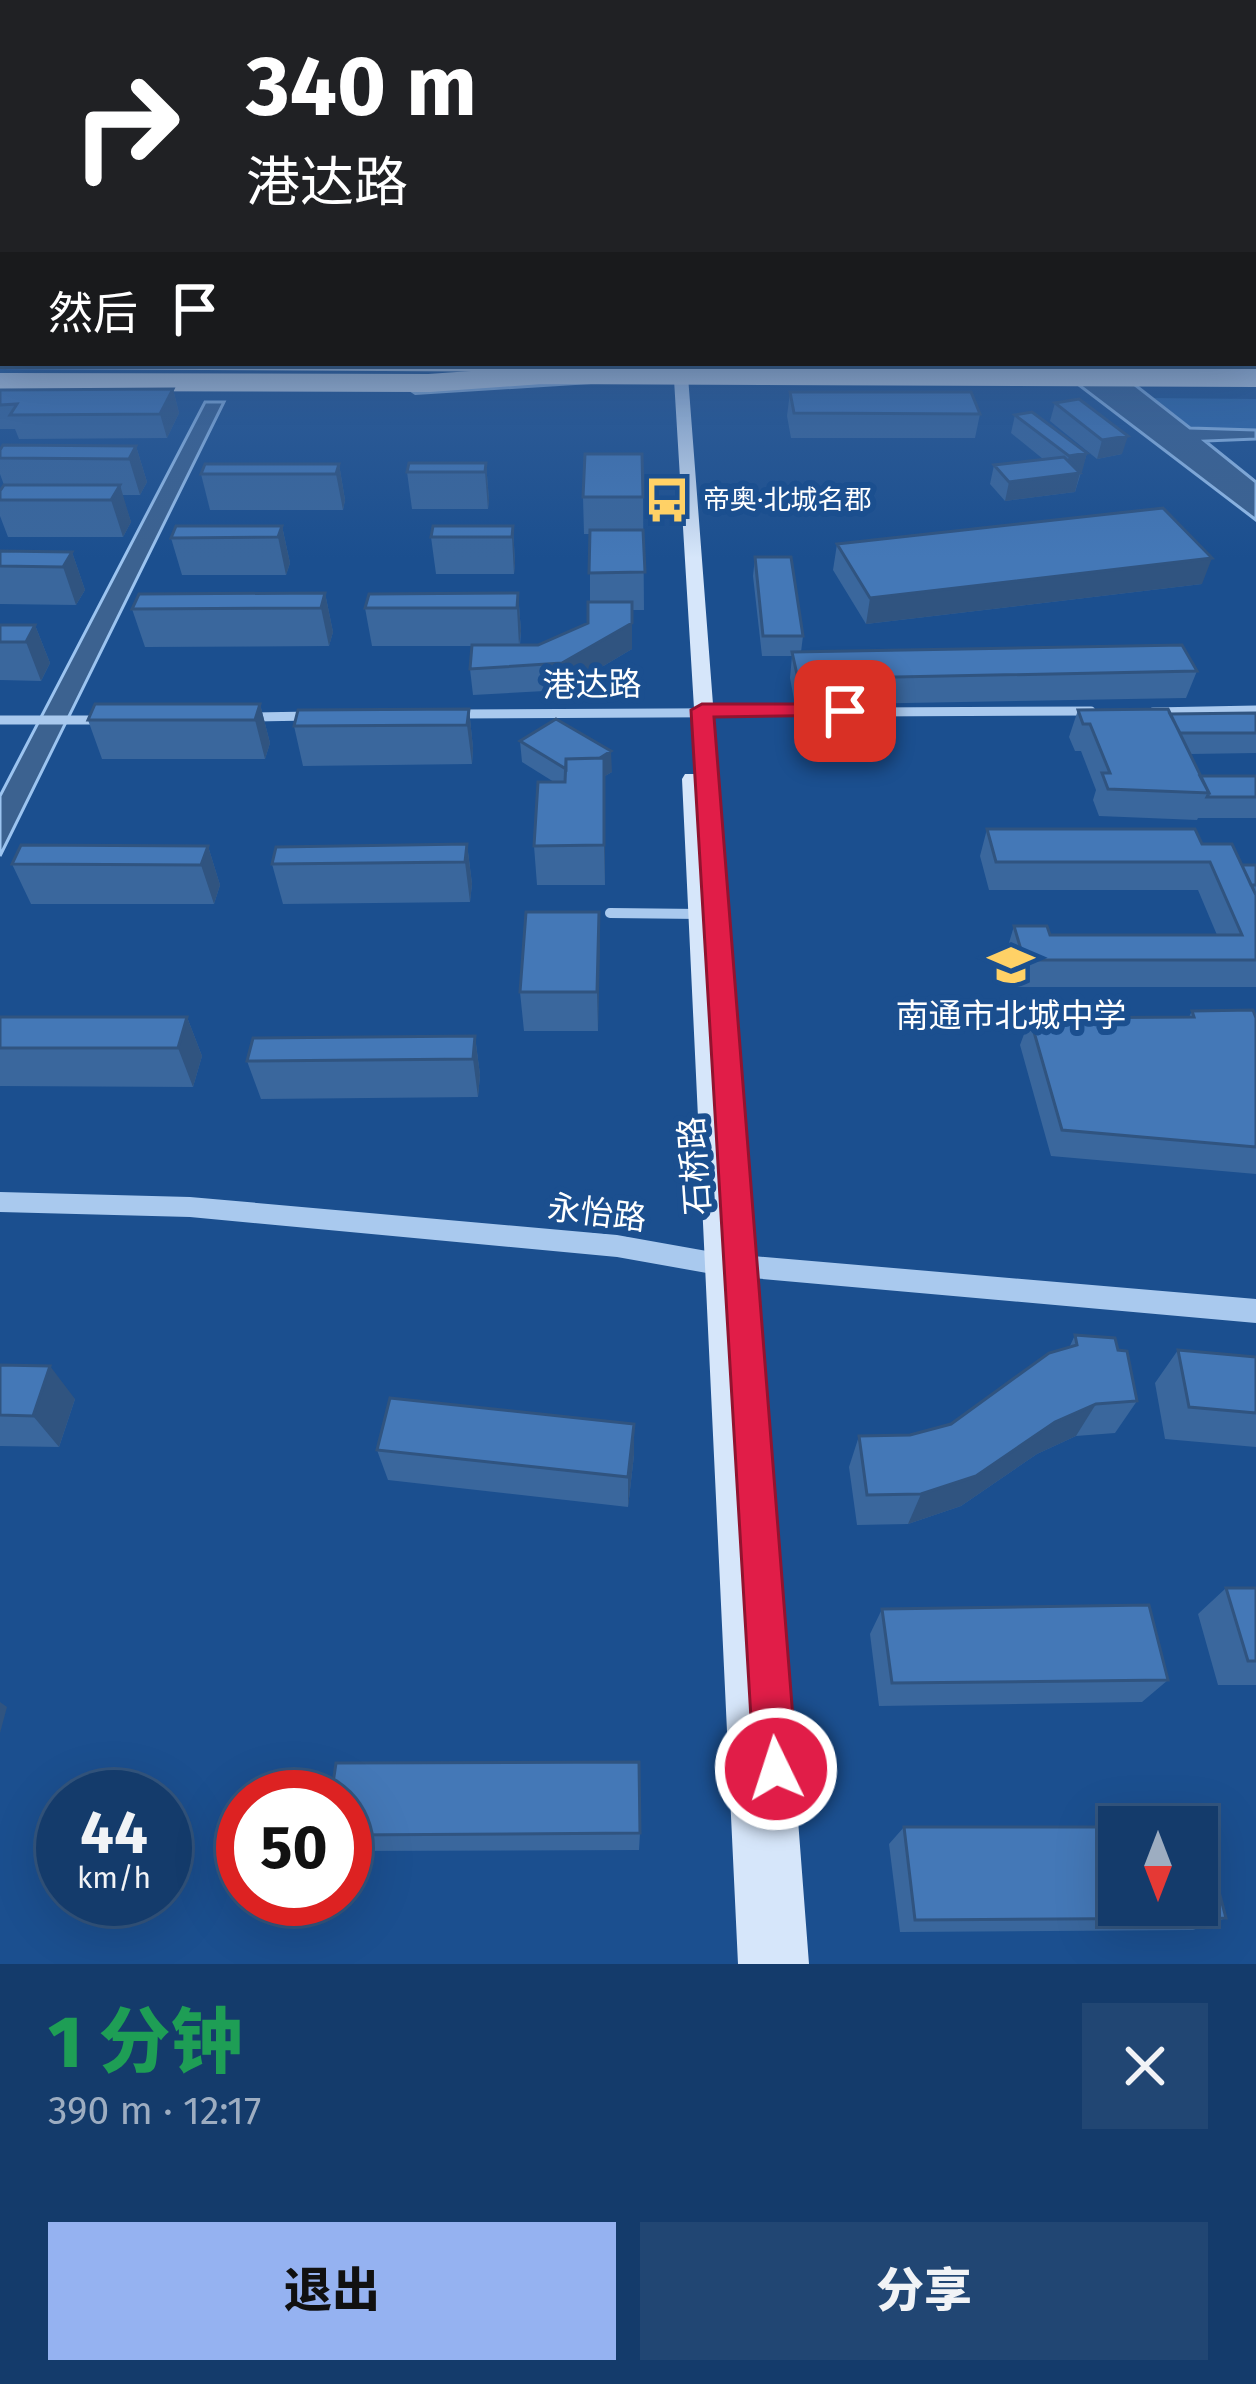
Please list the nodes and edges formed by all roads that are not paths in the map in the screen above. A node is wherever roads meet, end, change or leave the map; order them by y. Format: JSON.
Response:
{"nodes":[{"id":1,"x":232,"y":375,"type":"edge"},
{"id":2,"x":666,"y":375,"type":"edge"},
{"id":3,"x":676,"y":375,"type":"edge"},
{"id":4,"x":769,"y":375,"type":"edge"},
{"id":5,"x":1240,"y":375,"type":"edge"},
{"id":6,"x":1256,"y":710,"type":"edge"},
{"id":7,"x":696,"y":711,"type":"junction"},
{"id":8,"x":1107,"y":712,"type":"edge"},
{"id":9,"x":1131,"y":712,"type":"edge"},
{"id":10,"x":452,"y":714,"type":"edge"},
{"id":11,"x":333,"y":716,"type":"edge"},
{"id":12,"x":238,"y":718,"type":"edge"},
{"id":13,"x":120,"y":719,"type":"edge"},
{"id":14,"x":0,"y":720,"type":"edge"},
{"id":15,"x":610,"y":913,"type":"dead end"},
{"id":16,"x":709,"y":914,"type":"junction"},
{"id":17,"x":0,"y":1202,"type":"edge"},
{"id":18,"x":729,"y":1264,"type":"junction"},
{"id":19,"x":1256,"y":1311,"type":"edge"},
{"id":20,"x":758,"y":1964,"type":"edge"},
{"id":21,"x":789,"y":1964,"type":"edge"}],
"edges":[{"from":1,"to":2,"type":"highway","bridge":true},
{"from":3,"to":7,"type":"main road","name":"石桥路"},
{"from":4,"to":5,"type":"main road","bridge":true},
{"from":6,"to":9,"type":"street"},
{"from":7,"to":8,"type":"street","name":"港达路"},
{"from":7,"to":10,"type":"street","name":"港达路"},
{"from":7,"to":16,"type":"main road","name":"石桥路"},
{"from":11,"to":12,"type":"street"},
{"from":13,"to":14,"type":"street"},
{"from":15,"to":16,"type":"street"},
{"from":16,"to":18,"type":"main road","name":"石桥路"},
{"from":17,"to":18,"type":"street","name":"永怡路"},
{"from":18,"to":19,"type":"street","name":"永怡路"},
{"from":18,"to":20,"type":"main road","name":"石桥路"},
{"from":18,"to":21,"type":"main road","name":"石桥路"}]}
